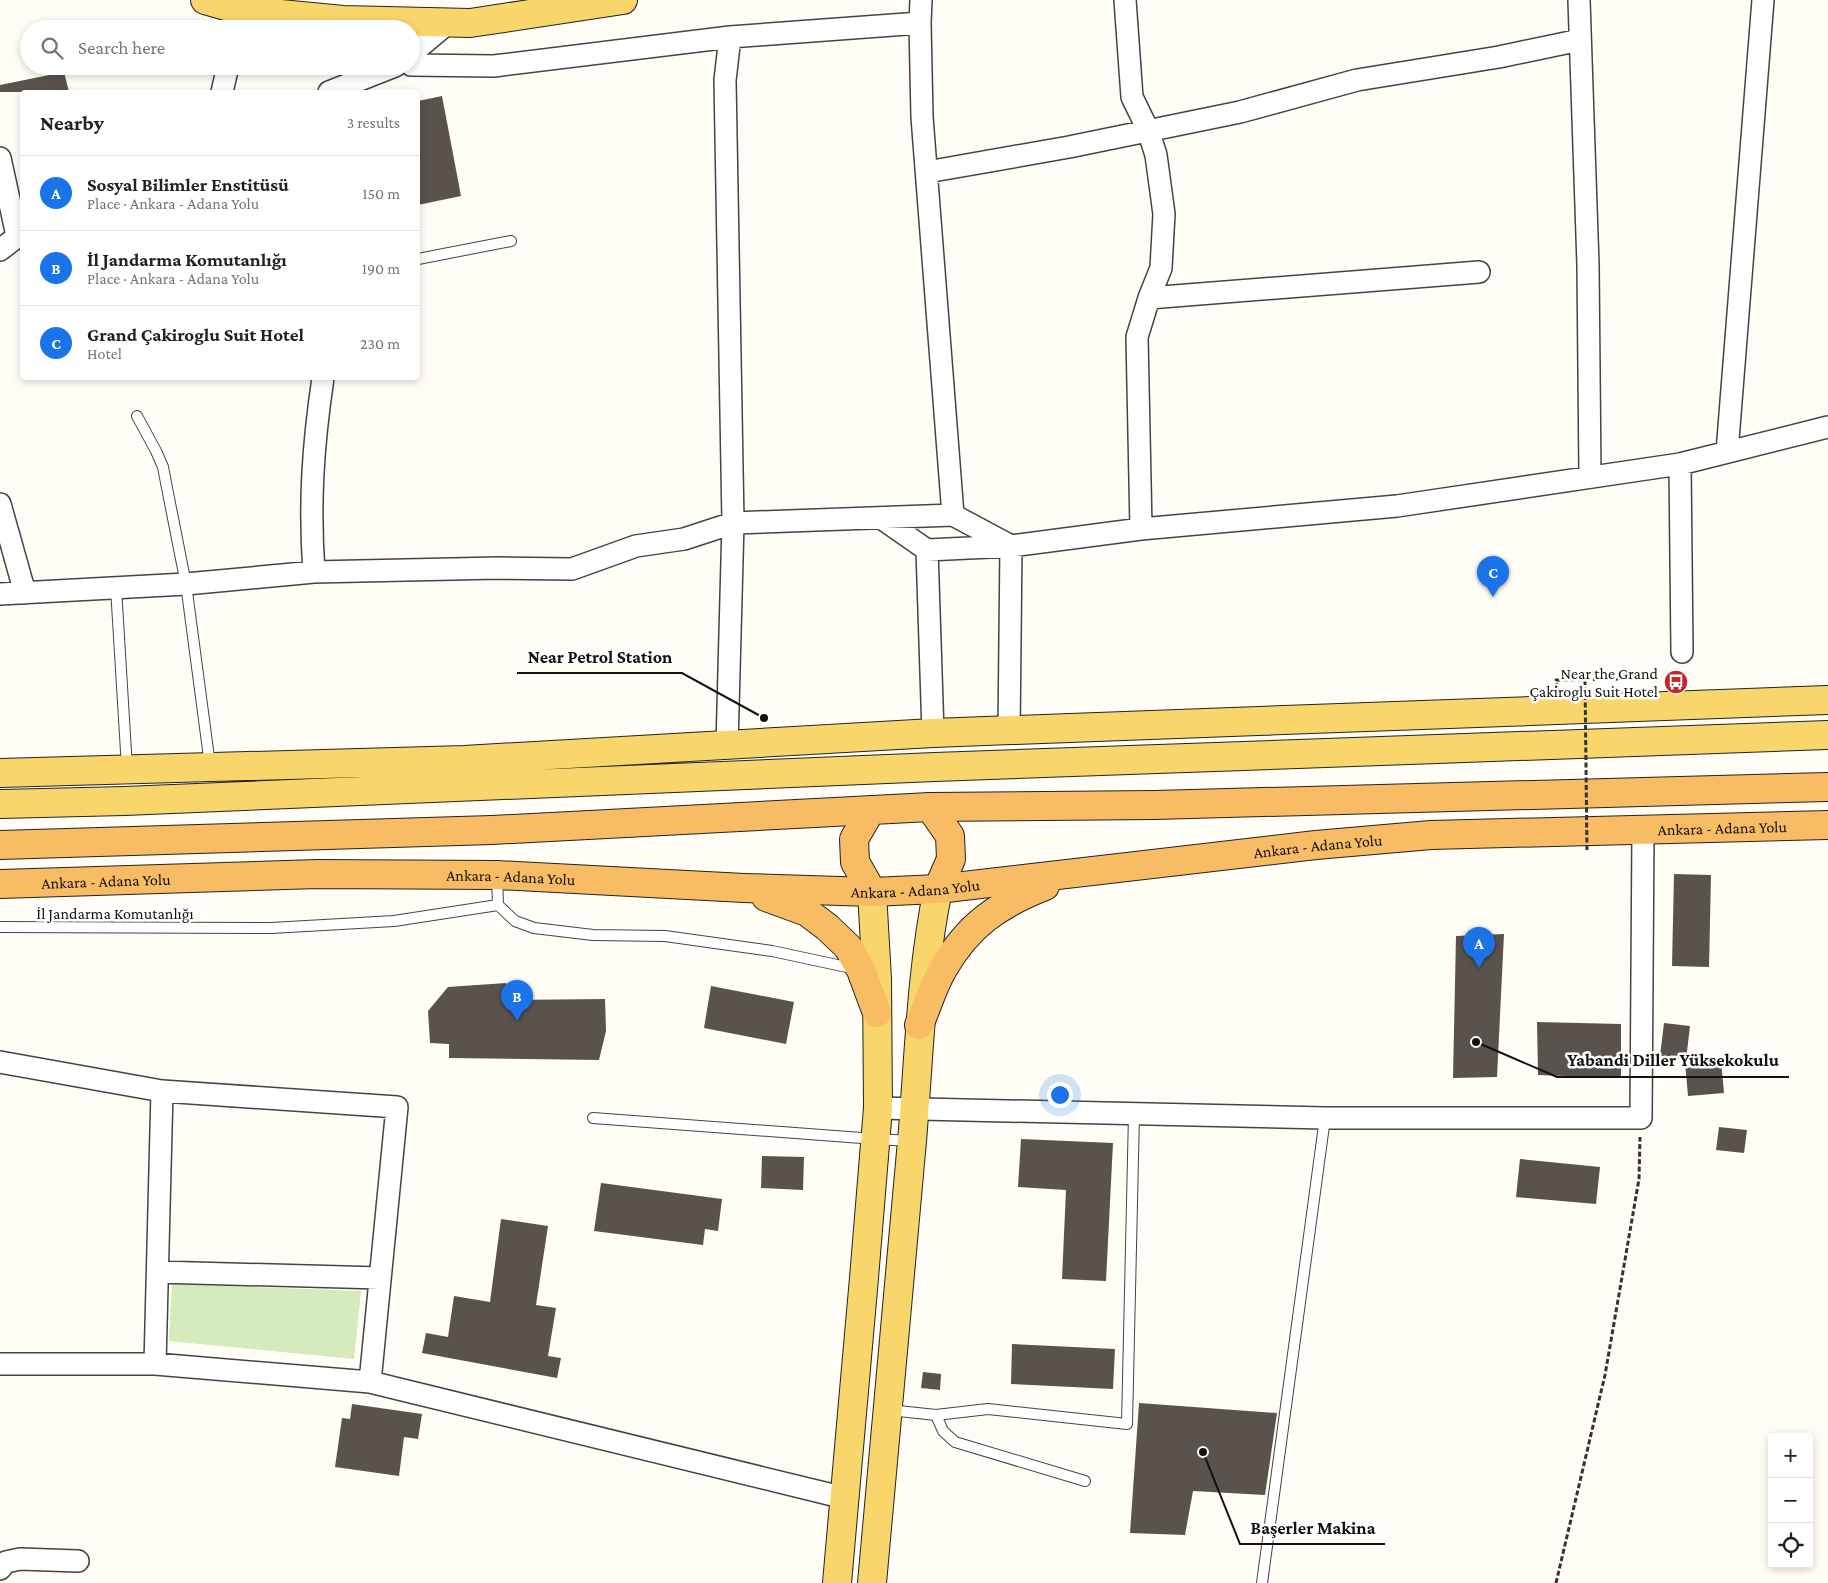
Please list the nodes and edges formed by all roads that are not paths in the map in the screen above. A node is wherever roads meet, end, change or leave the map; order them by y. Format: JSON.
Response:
{"nodes":[{"id":1,"x":205,"y":0,"type":"edge"},
{"id":2,"x":623,"y":0,"type":"edge"},
{"id":3,"x":921,"y":0,"type":"edge"},
{"id":4,"x":1124,"y":0,"type":"edge"},
{"id":5,"x":1579,"y":0,"type":"edge"},
{"id":6,"x":1763,"y":0,"type":"edge"},
{"id":7,"x":239,"y":13,"type":"edge"},
{"id":8,"x":343,"y":20,"type":"edge"},
{"id":9,"x":420,"y":22,"type":"edge"},
{"id":10,"x":448,"y":23,"type":"junction"},
{"id":11,"x":920,"y":23,"type":"junction"},
{"id":12,"x":730,"y":37,"type":"junction"},
{"id":13,"x":1580,"y":40,"type":"junction"},
{"id":14,"x":420,"y":46,"type":"edge"},
{"id":15,"x":420,"y":65,"type":"edge"},
{"id":16,"x":226,"y":75,"type":"edge"},
{"id":17,"x":372,"y":75,"type":"edge"},
{"id":18,"x":222,"y":90,"type":"edge"},
{"id":19,"x":334,"y":90,"type":"edge"},
{"id":20,"x":1148,"y":130,"type":"junction"},
{"id":21,"x":0,"y":158,"type":"edge"},
{"id":22,"x":926,"y":172,"type":"junction"},
{"id":23,"x":20,"y":234,"type":"edge"},
{"id":24,"x":512,"y":241,"type":"dead end"},
{"id":25,"x":0,"y":250,"type":"edge"},
{"id":26,"x":420,"y":259,"type":"edge"},
{"id":27,"x":1479,"y":272,"type":"dead end"},
{"id":28,"x":1149,"y":298,"type":"junction"},
{"id":29,"x":323,"y":380,"type":"edge"},
{"id":30,"x":137,"y":416,"type":"dead end"},
{"id":31,"x":1828,"y":427,"type":"edge"},
{"id":32,"x":1727,"y":452,"type":"junction"},
{"id":33,"x":1680,"y":464,"type":"junction"},
{"id":34,"x":1590,"y":477,"type":"junction"},
{"id":35,"x":0,"y":504,"type":"edge"},
{"id":36,"x":953,"y":515,"type":"junction"},
{"id":37,"x":880,"y":518,"type":"junction"},
{"id":38,"x":733,"y":523,"type":"junction"},
{"id":39,"x":1141,"y":529,"type":"junction"},
{"id":40,"x":1011,"y":546,"type":"junction"},
{"id":41,"x":927,"y":550,"type":"junction"},
{"id":42,"x":314,"y":572,"type":"junction"},
{"id":43,"x":186,"y":584,"type":"junction"},
{"id":44,"x":116,"y":588,"type":"junction"},
{"id":45,"x":25,"y":593,"type":"junction"},
{"id":46,"x":0,"y":594,"type":"edge"},
{"id":47,"x":1682,"y":652,"type":"dead end"},
{"id":48,"x":1828,"y":700,"type":"edge"},
{"id":49,"x":1009,"y":731,"type":"junction"},
{"id":50,"x":933,"y":733,"type":"junction"},
{"id":51,"x":1828,"y":735,"type":"edge"},
{"id":52,"x":728,"y":745,"type":"junction"},
{"id":53,"x":1010,"y":765,"type":"junction"},
{"id":54,"x":935,"y":767,"type":"junction"},
{"id":55,"x":210,"y":768,"type":"junction"},
{"id":56,"x":127,"y":769,"type":"junction"},
{"id":57,"x":0,"y":773,"type":"edge"},
{"id":58,"x":1828,"y":787,"type":"edge"},
{"id":59,"x":0,"y":804,"type":"edge"},
{"id":60,"x":930,"y":807,"type":"junction"},
{"id":61,"x":871,"y":810,"type":"junction"},
{"id":62,"x":1828,"y":825,"type":"edge"},
{"id":63,"x":1643,"y":831,"type":"junction"},
{"id":64,"x":0,"y":845,"type":"edge"},
{"id":65,"x":1076,"y":874,"type":"junction"},
{"id":66,"x":497,"y":875,"type":"junction"},
{"id":67,"x":0,"y":884,"type":"edge"},
{"id":68,"x":744,"y":888,"type":"junction"},
{"id":69,"x":938,"y":889,"type":"junction"},
{"id":70,"x":872,"y":892,"type":"junction"},
{"id":71,"x":498,"y":905,"type":"junction"},
{"id":72,"x":0,"y":928,"type":"edge"},
{"id":73,"x":861,"y":970,"type":"junction"},
{"id":74,"x":877,"y":1013,"type":"junction"},
{"id":75,"x":919,"y":1025,"type":"junction"},
{"id":76,"x":0,"y":1062,"type":"edge"},
{"id":77,"x":162,"y":1092,"type":"junction"},
{"id":78,"x":878,"y":1108,"type":"junction"},
{"id":79,"x":914,"y":1109,"type":"junction"},
{"id":80,"x":1134,"y":1114,"type":"junction"},
{"id":81,"x":593,"y":1118,"type":"dead end"},
{"id":82,"x":1325,"y":1118,"type":"junction"},
{"id":83,"x":875,"y":1139,"type":"junction"},
{"id":84,"x":912,"y":1141,"type":"junction"},
{"id":85,"x":158,"y":1272,"type":"junction"},
{"id":86,"x":380,"y":1278,"type":"junction"},
{"id":87,"x":0,"y":1364,"type":"edge"},
{"id":88,"x":155,"y":1364,"type":"junction"},
{"id":89,"x":370,"y":1382,"type":"junction"},
{"id":90,"x":888,"y":1410,"type":"junction"},
{"id":91,"x":936,"y":1415,"type":"junction"},
{"id":92,"x":1085,"y":1481,"type":"dead end"},
{"id":93,"x":845,"y":1498,"type":"junction"},
{"id":94,"x":78,"y":1561,"type":"dead end"},
{"id":95,"x":0,"y":1569,"type":"edge"},
{"id":96,"x":837,"y":1583,"type":"edge"},
{"id":97,"x":872,"y":1583,"type":"edge"},
{"id":98,"x":1262,"y":1583,"type":"edge"}],
"edges":[{"from":1,"to":7,"type":"main road"},
{"from":2,"to":10,"type":"main road"},
{"from":3,"to":11,"type":"street"},
{"from":4,"to":20,"type":"street"},
{"from":5,"to":13,"type":"street"},
{"from":6,"to":32,"type":"street"},
{"from":7,"to":8,"type":"main road"},
{"from":9,"to":10,"type":"main road"},
{"from":10,"to":14,"type":"street"},
{"from":11,"to":12,"type":"street"},
{"from":11,"to":22,"type":"street"},
{"from":12,"to":15,"type":"street"},
{"from":12,"to":38,"type":"street"},
{"from":13,"to":20,"type":"street"},
{"from":13,"to":34,"type":"street"},
{"from":16,"to":18,"type":"street"},
{"from":17,"to":19,"type":"street"},
{"from":20,"to":22,"type":"street"},
{"from":20,"to":28,"type":"street"},
{"from":21,"to":23,"type":"street"},
{"from":22,"to":36,"type":"street"},
{"from":23,"to":25,"type":"street"},
{"from":24,"to":26,"type":"lane"},
{"from":27,"to":28,"type":"street"},
{"from":28,"to":39,"type":"street"},
{"from":29,"to":42,"type":"street"},
{"from":30,"to":43,"type":"lane"},
{"from":31,"to":32,"type":"street"},
{"from":32,"to":33,"type":"street"},
{"from":33,"to":34,"type":"street"},
{"from":33,"to":47,"type":"street"},
{"from":34,"to":39,"type":"street"},
{"from":35,"to":45,"type":"street"},
{"from":36,"to":37,"type":"street"},
{"from":36,"to":40,"type":"street"},
{"from":37,"to":38,"type":"street"},
{"from":37,"to":41,"type":"street"},
{"from":38,"to":42,"type":"street"},
{"from":38,"to":52,"type":"street"},
{"from":39,"to":40,"type":"street"},
{"from":40,"to":41,"type":"street"},
{"from":40,"to":49,"type":"street"},
{"from":41,"to":50,"type":"street"},
{"from":42,"to":43,"type":"street"},
{"from":43,"to":44,"type":"street"},
{"from":43,"to":55,"type":"lane"},
{"from":44,"to":45,"type":"street"},
{"from":44,"to":56,"type":"lane"},
{"from":45,"to":46,"type":"street"},
{"from":48,"to":49,"type":"main road"},
{"from":49,"to":50,"type":"main road"},
{"from":49,"to":53,"type":"main road"},
{"from":50,"to":52,"type":"main road"},
{"from":50,"to":54,"type":"main road"},
{"from":51,"to":53,"type":"main road"},
{"from":52,"to":55,"type":"main road"},
{"from":53,"to":54,"type":"main road"},
{"from":54,"to":59,"type":"main road"},
{"from":55,"to":56,"type":"main road"},
{"from":56,"to":57,"type":"main road"},
{"from":58,"to":60,"type":"highway"},
{"from":60,"to":61,"type":"highway"},
{"from":60,"to":69,"type":"highway"},
{"from":61,"to":64,"type":"highway"},
{"from":61,"to":70,"type":"highway"},
{"from":62,"to":63,"type":"highway","name":"Ankara - Adana Yolu"},
{"from":63,"to":65,"type":"highway","name":"Ankara - Adana Yolu"},
{"from":63,"to":82,"type":"street"},
{"from":65,"to":69,"type":"highway","name":"Ankara - Adana Yolu"},
{"from":65,"to":75,"type":"highway"},
{"from":66,"to":67,"type":"highway","name":"Ankara - Adana Yolu"},
{"from":66,"to":68,"type":"highway","name":"Ankara - Adana Yolu"},
{"from":66,"to":71,"type":"lane"},
{"from":68,"to":70,"type":"highway","name":"Ankara - Adana Yolu"},
{"from":68,"to":73,"type":"highway"},
{"from":69,"to":70,"type":"highway","name":"Ankara - Adana Yolu"},
{"from":69,"to":75,"type":"main road"},
{"from":70,"to":74,"type":"main road"},
{"from":71,"to":72,"type":"lane","name":"İl Jandarma Komutanlığı"},
{"from":71,"to":73,"type":"lane"},
{"from":73,"to":74,"type":"highway"},
{"from":74,"to":78,"type":"main road"},
{"from":75,"to":79,"type":"main road"},
{"from":76,"to":77,"type":"street"},
{"from":77,"to":85,"type":"street"},
{"from":77,"to":86,"type":"street"},
{"from":78,"to":79,"type":"street"},
{"from":78,"to":83,"type":"main road"},
{"from":79,"to":80,"type":"street"},
{"from":79,"to":84,"type":"main road"},
{"from":80,"to":82,"type":"street"},
{"from":80,"to":91,"type":"lane"},
{"from":81,"to":83,"type":"lane"},
{"from":82,"to":98,"type":"lane"},
{"from":83,"to":84,"type":"lane"},
{"from":83,"to":93,"type":"main road"},
{"from":84,"to":90,"type":"main road"},
{"from":85,"to":86,"type":"street"},
{"from":85,"to":88,"type":"street"},
{"from":86,"to":89,"type":"street"},
{"from":87,"to":88,"type":"street"},
{"from":88,"to":89,"type":"street"},
{"from":89,"to":93,"type":"street"},
{"from":90,"to":91,"type":"lane"},
{"from":90,"to":97,"type":"main road"},
{"from":91,"to":92,"type":"lane"},
{"from":93,"to":96,"type":"main road"},
{"from":94,"to":95,"type":"street"}]}
